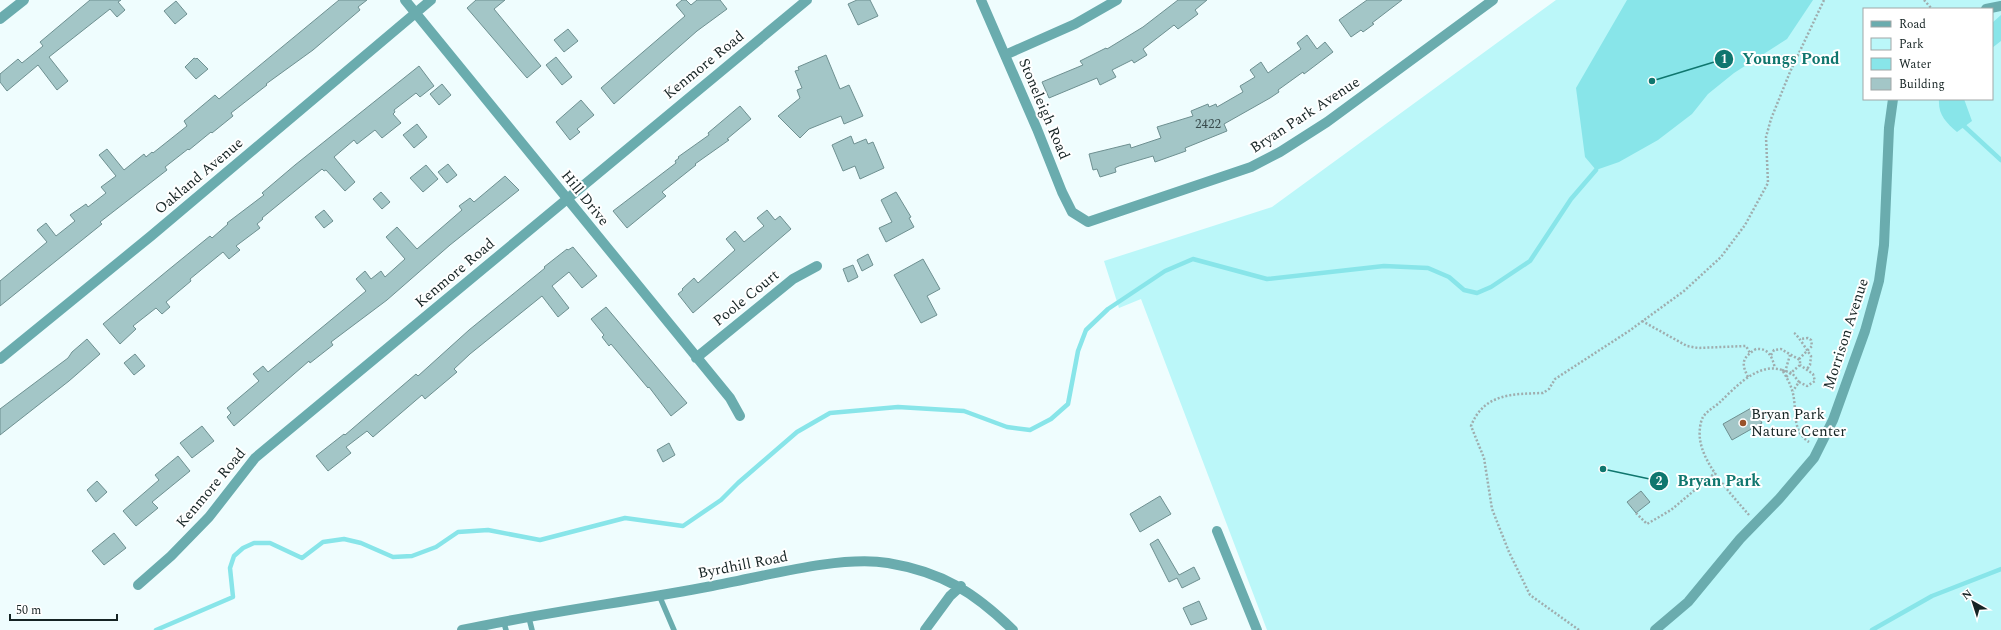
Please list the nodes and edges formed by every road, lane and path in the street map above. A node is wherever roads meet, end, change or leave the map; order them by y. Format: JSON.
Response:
{"nodes":[{"id":1,"x":24,"y":0,"type":"edge"},
{"id":2,"x":405,"y":0,"type":"edge"},
{"id":3,"x":431,"y":0,"type":"edge"},
{"id":4,"x":807,"y":0,"type":"edge"},
{"id":5,"x":981,"y":0,"type":"edge"},
{"id":6,"x":1117,"y":0,"type":"edge"},
{"id":7,"x":1493,"y":0,"type":"edge"},
{"id":8,"x":1824,"y":0,"type":"edge"},
{"id":9,"x":1924,"y":0,"type":"edge"},
{"id":10,"x":1931,"y":8,"type":"edge"},
{"id":11,"x":416,"y":13,"type":"junction"},
{"id":12,"x":0,"y":20,"type":"edge"},
{"id":13,"x":1005,"y":55,"type":"junction"},
{"id":14,"x":1893,"y":100,"type":"edge"},
{"id":15,"x":567,"y":199,"type":"junction"},
{"id":16,"x":1088,"y":222,"type":"joint"},
{"id":17,"x":818,"y":266,"type":"dead end"},
{"id":18,"x":1642,"y":321,"type":"junction"},
{"id":19,"x":1794,"y":333,"type":"dead end"},
{"id":20,"x":1800,"y":339,"type":"junction"},
{"id":21,"x":1807,"y":350,"type":"junction"},
{"id":22,"x":1750,"y":353,"type":"junction"},
{"id":23,"x":1771,"y":355,"type":"junction"},
{"id":24,"x":1790,"y":355,"type":"junction"},
{"id":25,"x":696,"y":358,"type":"junction"},
{"id":26,"x":0,"y":359,"type":"edge"},
{"id":27,"x":1799,"y":359,"type":"junction"},
{"id":28,"x":1800,"y":365,"type":"junction"},
{"id":29,"x":1775,"y":368,"type":"junction"},
{"id":30,"x":1807,"y":369,"type":"junction"},
{"id":31,"x":1784,"y":370,"type":"junction"},
{"id":32,"x":1792,"y":372,"type":"junction"},
{"id":33,"x":1748,"y":377,"type":"junction"},
{"id":34,"x":1786,"y":377,"type":"junction"},
{"id":35,"x":1799,"y":382,"type":"junction"},
{"id":36,"x":1793,"y":391,"type":"junction"},
{"id":37,"x":740,"y":416,"type":"dead end"},
{"id":38,"x":1819,"y":448,"type":"junction"},
{"id":39,"x":1715,"y":473,"type":"junction"},
{"id":40,"x":1636,"y":513,"type":"dead end"},
{"id":41,"x":1755,"y":523,"type":"junction"},
{"id":42,"x":1217,"y":531,"type":"dead end"},
{"id":43,"x":138,"y":585,"type":"dead end"},
{"id":44,"x":961,"y":586,"type":"junction"},
{"id":45,"x":659,"y":594,"type":"junction"},
{"id":46,"x":529,"y":618,"type":"junction"},
{"id":47,"x":505,"y":626,"type":"edge"},
{"id":48,"x":462,"y":630,"type":"edge"},
{"id":49,"x":532,"y":630,"type":"edge"},
{"id":50,"x":674,"y":630,"type":"edge"},
{"id":51,"x":925,"y":630,"type":"edge"},
{"id":52,"x":1013,"y":630,"type":"edge"},
{"id":53,"x":1257,"y":630,"type":"edge"},
{"id":54,"x":1579,"y":630,"type":"edge"},
{"id":55,"x":1656,"y":630,"type":"edge"}],
"edges":[{"from":1,"to":12,"type":"street"},
{"from":2,"to":11,"type":"street","name":"Hill Drive"},
{"from":3,"to":11,"type":"street","name":"Oakland Avenue"},
{"from":4,"to":15,"type":"street","name":"Kenmore Road"},
{"from":5,"to":13,"type":"street","name":"Stoneleigh Road"},
{"from":6,"to":13,"type":"street"},
{"from":7,"to":16,"type":"street","name":"Bryan Park Avenue"},
{"from":8,"to":18,"type":"path"},
{"from":9,"to":10,"type":"path"},
{"from":11,"to":15,"type":"street","name":"Hill Drive"},
{"from":11,"to":26,"type":"street","name":"Oakland Avenue"},
{"from":13,"to":16,"type":"street","name":"Stoneleigh Road"},
{"from":14,"to":38,"type":"street","name":"Morrison Avenue"},
{"from":15,"to":25,"type":"street","name":"Hill Drive"},
{"from":15,"to":43,"type":"street","name":"Kenmore Road"},
{"from":17,"to":25,"type":"street","name":"Poole Court"},
{"from":18,"to":22,"type":"path"},
{"from":18,"to":54,"type":"path"},
{"from":19,"to":20,"type":"path"},
{"from":20,"to":21,"type":"path"},
{"from":20,"to":21,"type":"path"},
{"from":21,"to":27,"type":"path"},
{"from":21,"to":30,"type":"path"},
{"from":22,"to":23,"type":"path"},
{"from":22,"to":33,"type":"path"},
{"from":23,"to":24,"type":"path"},
{"from":23,"to":29,"type":"path"},
{"from":24,"to":27,"type":"path"},
{"from":24,"to":31,"type":"path"},
{"from":25,"to":37,"type":"street","name":"Hill Drive"},
{"from":27,"to":28,"type":"path"},
{"from":28,"to":30,"type":"path"},
{"from":28,"to":32,"type":"path"},
{"from":29,"to":31,"type":"path"},
{"from":29,"to":33,"type":"path"},
{"from":30,"to":35,"type":"path"},
{"from":31,"to":32,"type":"path"},
{"from":31,"to":34,"type":"path"},
{"from":32,"to":34,"type":"path"},
{"from":32,"to":35,"type":"path"},
{"from":33,"to":39,"type":"path"},
{"from":34,"to":36,"type":"path"},
{"from":35,"to":36,"type":"path"},
{"from":36,"to":38,"type":"path"},
{"from":38,"to":41,"type":"street","name":"Morrison Avenue"},
{"from":39,"to":40,"type":"path"},
{"from":39,"to":41,"type":"path"},
{"from":41,"to":55,"type":"street","name":"Morrison Avenue"},
{"from":42,"to":53,"type":"street"},
{"from":44,"to":45,"type":"street","name":"Byrdhill Road"},
{"from":44,"to":51,"type":"street"},
{"from":44,"to":52,"type":"street","name":"Byrdhill Road"},
{"from":45,"to":46,"type":"street","name":"Byrdhill Road"},
{"from":45,"to":50,"type":"lane"},
{"from":46,"to":47,"type":"street","name":"Byrdhill Road"},
{"from":46,"to":49,"type":"lane"},
{"from":47,"to":48,"type":"street","name":"Byrdhill Road"}]}
